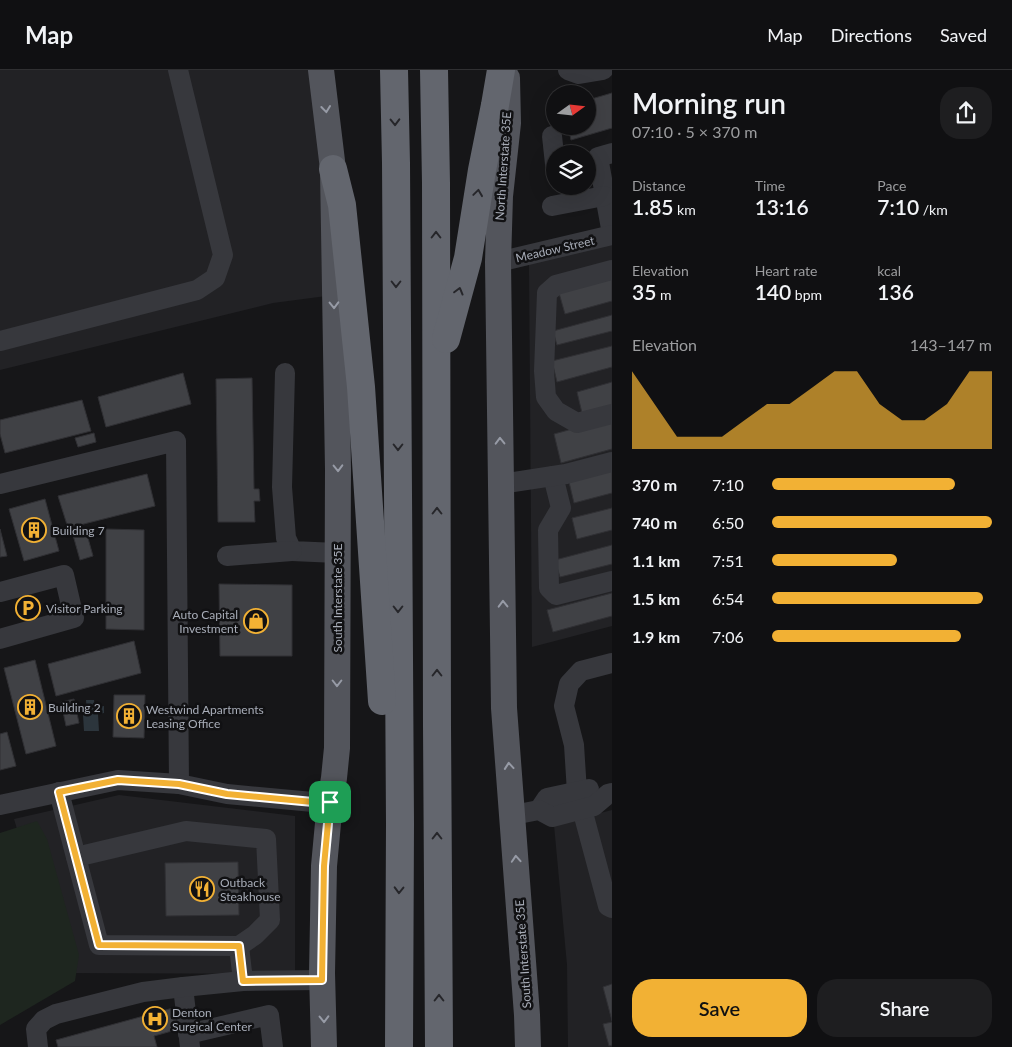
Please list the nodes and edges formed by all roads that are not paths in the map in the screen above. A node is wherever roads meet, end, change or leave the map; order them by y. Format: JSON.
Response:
{"nodes":[{"id":1,"x":178,"y":70,"type":"edge"},
{"id":2,"x":321,"y":70,"type":"edge"},
{"id":3,"x":394,"y":70,"type":"edge"},
{"id":4,"x":434,"y":70,"type":"edge"},
{"id":5,"x":501,"y":70,"type":"edge"},
{"id":6,"x":507,"y":70,"type":"edge"},
{"id":7,"x":568,"y":70,"type":"edge"},
{"id":8,"x":603,"y":70,"type":"edge"},
{"id":9,"x":552,"y":136,"type":"dead end"},
{"id":10,"x":553,"y":145,"type":"edge"},
{"id":11,"x":599,"y":157,"type":"edge"},
{"id":12,"x":332,"y":159,"type":"junction"},
{"id":13,"x":604,"y":196,"type":"junction"},
{"id":14,"x":552,"y":206,"type":"dead end"},
{"id":15,"x":612,"y":235,"type":"edge"},
{"id":16,"x":498,"y":262,"type":"junction"},
{"id":17,"x":612,"y":270,"type":"edge"},
{"id":18,"x":0,"y":341,"type":"edge"},
{"id":19,"x":437,"y":372,"type":"junction"},
{"id":20,"x":285,"y":373,"type":"dead end"},
{"id":21,"x":612,"y":414,"type":"edge"},
{"id":22,"x":612,"y":462,"type":"edge"},
{"id":23,"x":553,"y":476,"type":"junction"},
{"id":24,"x":0,"y":484,"type":"edge"},
{"id":25,"x":501,"y":484,"type":"junction"},
{"id":26,"x":292,"y":551,"type":"junction"},
{"id":27,"x":338,"y":553,"type":"junction"},
{"id":28,"x":227,"y":556,"type":"dead end"},
{"id":29,"x":612,"y":581,"type":"edge"},
{"id":30,"x":0,"y":592,"type":"edge"},
{"id":31,"x":0,"y":639,"type":"edge"},
{"id":32,"x":612,"y":663,"type":"edge"},
{"id":33,"x":179,"y":784,"type":"junction"},
{"id":34,"x":59,"y":792,"type":"junction"},
{"id":35,"x":610,"y":793,"type":"edge"},
{"id":36,"x":580,"y":800,"type":"junction"},
{"id":37,"x":330,"y":802,"type":"junction"},
{"id":38,"x":0,"y":804,"type":"edge"},
{"id":39,"x":513,"y":815,"type":"junction"},
{"id":40,"x":400,"y":824,"type":"junction"},
{"id":41,"x":76,"y":857,"type":"junction"},
{"id":42,"x":612,"y":908,"type":"edge"},
{"id":43,"x":239,"y":946,"type":"junction"},
{"id":44,"x":322,"y":980,"type":"junction"},
{"id":45,"x":243,"y":981,"type":"junction"},
{"id":46,"x":183,"y":987,"type":"junction"},
{"id":47,"x":189,"y":1041,"type":"edge"},
{"id":48,"x":38,"y":1047,"type":"edge"},
{"id":49,"x":273,"y":1047,"type":"edge"},
{"id":50,"x":324,"y":1047,"type":"edge"},
{"id":51,"x":398,"y":1047,"type":"edge"},
{"id":52,"x":439,"y":1047,"type":"edge"},
{"id":53,"x":528,"y":1047,"type":"edge"}],
"edges":[{"from":1,"to":18,"type":"street"},
{"from":2,"to":12,"type":"main road","one_way":true},
{"from":3,"to":40,"type":"highway","one_way":true},
{"from":19,"to":4,"type":"highway","one_way":true},
{"from":19,"to":5,"type":"highway","one_way":true},
{"from":6,"to":16,"type":"main road","name":"North Interstate 35E"},
{"from":7,"to":8,"type":"street"},
{"from":9,"to":10,"type":"street"},
{"from":11,"to":13,"type":"street"},
{"from":12,"to":27,"type":"main road","name":"South Interstate 35E","one_way":true},
{"from":12,"to":40,"type":"highway"},
{"from":13,"to":14,"type":"street"},
{"from":13,"to":15,"type":"street"},
{"from":15,"to":16,"type":"street","name":"Meadow Street"},
{"from":25,"to":16,"type":"main road","name":"South Interstate 35E","one_way":true},
{"from":17,"to":21,"type":"street"},
{"from":52,"to":19,"type":"highway","one_way":true},
{"from":20,"to":26,"type":"street"},
{"from":22,"to":23,"type":"street"},
{"from":23,"to":25,"type":"street"},
{"from":23,"to":29,"type":"street"},
{"from":24,"to":33,"type":"street"},
{"from":39,"to":25,"type":"main road","name":"South Interstate 35E","one_way":true},
{"from":26,"to":27,"type":"street"},
{"from":26,"to":28,"type":"street"},
{"from":27,"to":37,"type":"main road","name":"South Interstate 35E","one_way":true},
{"from":30,"to":31,"type":"street"},
{"from":32,"to":36,"type":"street"},
{"from":33,"to":34,"type":"street"},
{"from":33,"to":37,"type":"street"},
{"from":34,"to":38,"type":"street"},
{"from":34,"to":41,"type":"street"},
{"from":35,"to":36,"type":"street"},
{"from":36,"to":39,"type":"street"},
{"from":36,"to":42,"type":"street"},
{"from":37,"to":44,"type":"main road","name":"South Interstate 35E"},
{"from":53,"to":39,"type":"main road","name":"South Interstate 35E","one_way":true},
{"from":40,"to":51,"type":"highway","one_way":true},
{"from":41,"to":43,"type":"street"},
{"from":41,"to":43,"type":"street"},
{"from":43,"to":45,"type":"street"},
{"from":44,"to":45,"type":"street"},
{"from":44,"to":50,"type":"main road","name":"South Interstate 35E","one_way":true},
{"from":45,"to":46,"type":"street"},
{"from":46,"to":47,"type":"street"},
{"from":46,"to":48,"type":"street"},
{"from":47,"to":49,"type":"street"}]}
